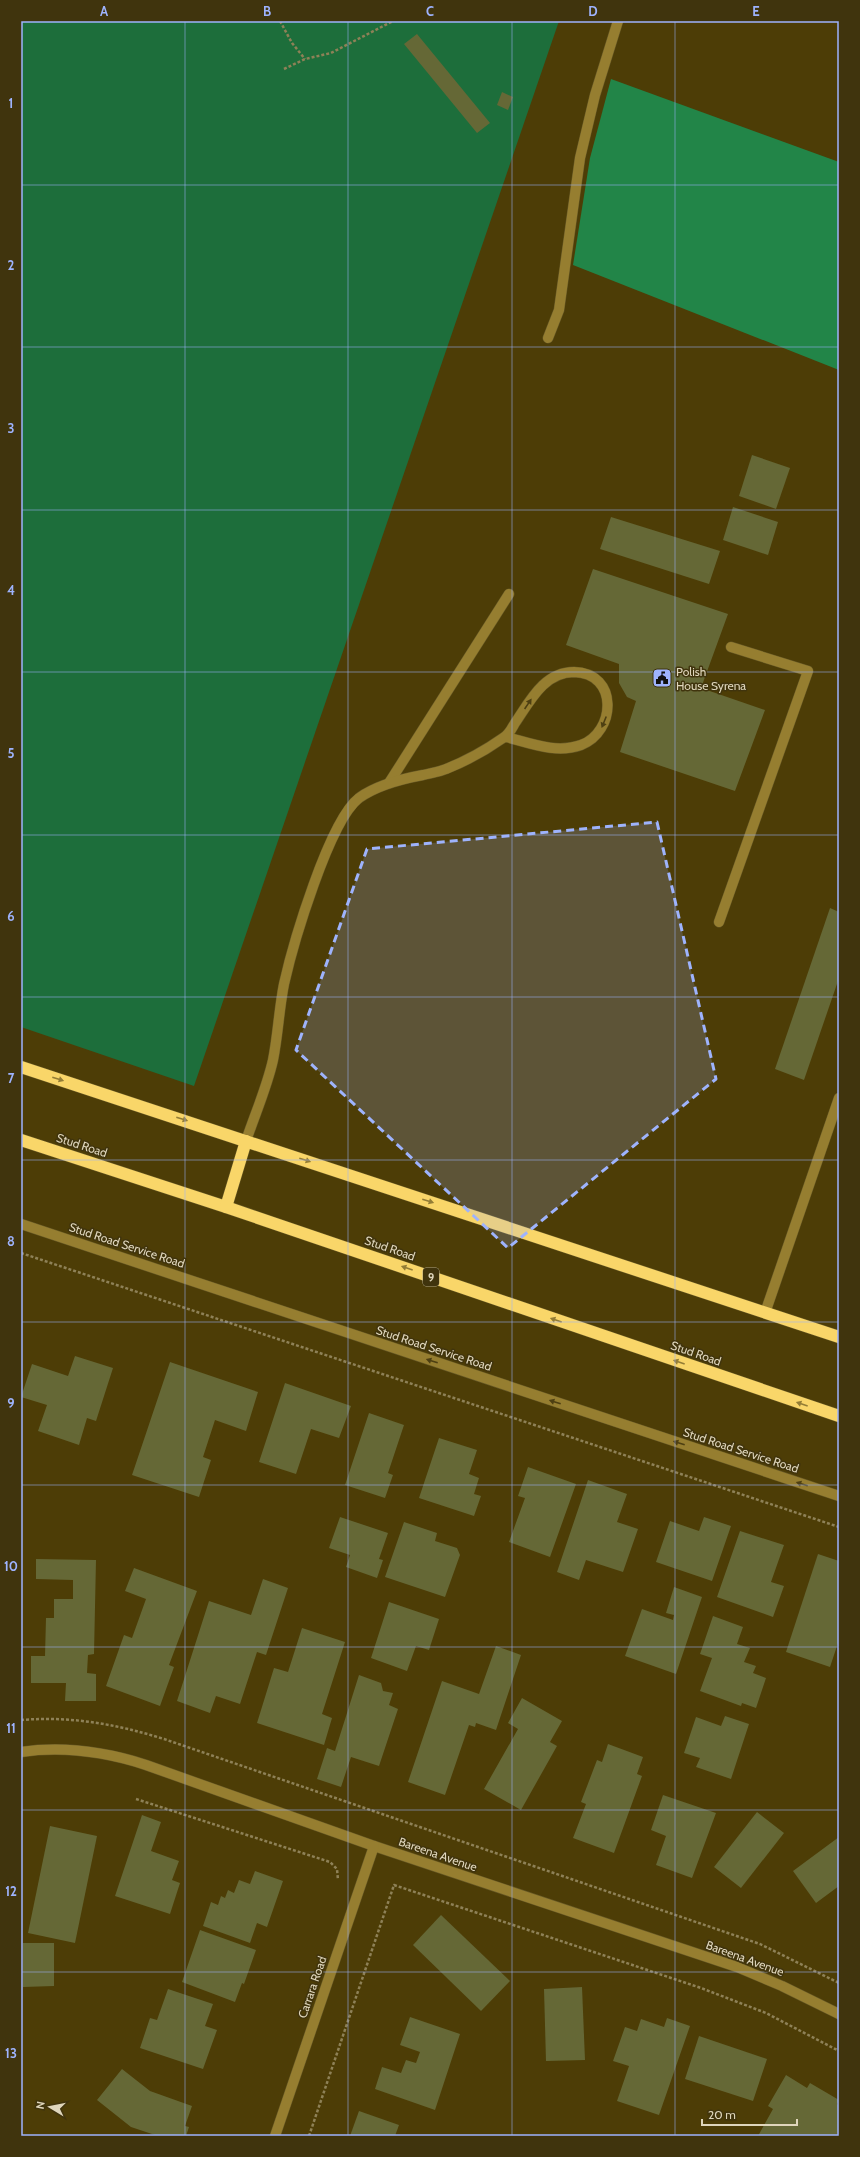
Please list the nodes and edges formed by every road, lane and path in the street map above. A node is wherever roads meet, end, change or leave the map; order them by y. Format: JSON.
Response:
{"nodes":[{"id":1,"x":280,"y":21,"type":"edge"},
{"id":2,"x":393,"y":21,"type":"edge"},
{"id":3,"x":618,"y":21,"type":"edge"},
{"id":4,"x":305,"y":59,"type":"junction"},
{"id":5,"x":284,"y":69,"type":"dead end"},
{"id":6,"x":548,"y":338,"type":"dead end"},
{"id":7,"x":509,"y":594,"type":"dead end"},
{"id":8,"x":731,"y":647,"type":"dead end"},
{"id":9,"x":506,"y":737,"type":"junction"},
{"id":10,"x":389,"y":783,"type":"junction"},
{"id":11,"x":719,"y":922,"type":"dead end"},
{"id":12,"x":21,"y":1067,"type":"edge"},
{"id":13,"x":839,"y":1098,"type":"edge"},
{"id":14,"x":21,"y":1140,"type":"edge"},
{"id":15,"x":246,"y":1141,"type":"junction"},
{"id":16,"x":226,"y":1207,"type":"junction"},
{"id":17,"x":21,"y":1224,"type":"edge"},
{"id":18,"x":21,"y":1253,"type":"edge"},
{"id":19,"x":765,"y":1313,"type":"junction"},
{"id":20,"x":839,"y":1337,"type":"edge"},
{"id":21,"x":839,"y":1416,"type":"edge"},
{"id":22,"x":839,"y":1496,"type":"edge"},
{"id":23,"x":839,"y":1527,"type":"edge"},
{"id":24,"x":21,"y":1720,"type":"edge"},
{"id":25,"x":21,"y":1752,"type":"edge"},
{"id":26,"x":136,"y":1799,"type":"dead end"},
{"id":27,"x":374,"y":1846,"type":"junction"},
{"id":28,"x":337,"y":1869,"type":"dead end"},
{"id":29,"x":839,"y":1983,"type":"edge"},
{"id":30,"x":839,"y":2014,"type":"edge"},
{"id":31,"x":839,"y":2051,"type":"edge"},
{"id":32,"x":275,"y":2136,"type":"edge"},
{"id":33,"x":309,"y":2136,"type":"edge"}],
"edges":[{"from":1,"to":4,"type":"path"},
{"from":2,"to":4,"type":"path"},
{"from":3,"to":6,"type":"street"},
{"from":4,"to":5,"type":"path"},
{"from":7,"to":10,"type":"street"},
{"from":8,"to":11,"type":"street"},
{"from":9,"to":9,"type":"street","one_way":true},
{"from":9,"to":10,"type":"street"},
{"from":10,"to":15,"type":"street"},
{"from":12,"to":15,"type":"highway","one_way":true},
{"from":13,"to":19,"type":"street"},
{"from":14,"to":16,"type":"highway","name":"Stud Road","number":"9"},
{"from":15,"to":16,"type":"highway"},
{"from":15,"to":19,"type":"highway","one_way":true},
{"from":21,"to":16,"type":"highway","name":"Stud Road","number":"9","one_way":true},
{"from":22,"to":17,"type":"street","name":"Stud Road Service Road","one_way":true},
{"from":18,"to":23,"type":"path"},
{"from":19,"to":20,"type":"highway"},
{"from":24,"to":29,"type":"path"},
{"from":25,"to":27,"type":"street","name":"Bareena Avenue"},
{"from":26,"to":28,"type":"path"},
{"from":27,"to":30,"type":"street","name":"Bareena Avenue"},
{"from":27,"to":32,"type":"street","name":"Carrara Road"},
{"from":31,"to":33,"type":"path"}]}
